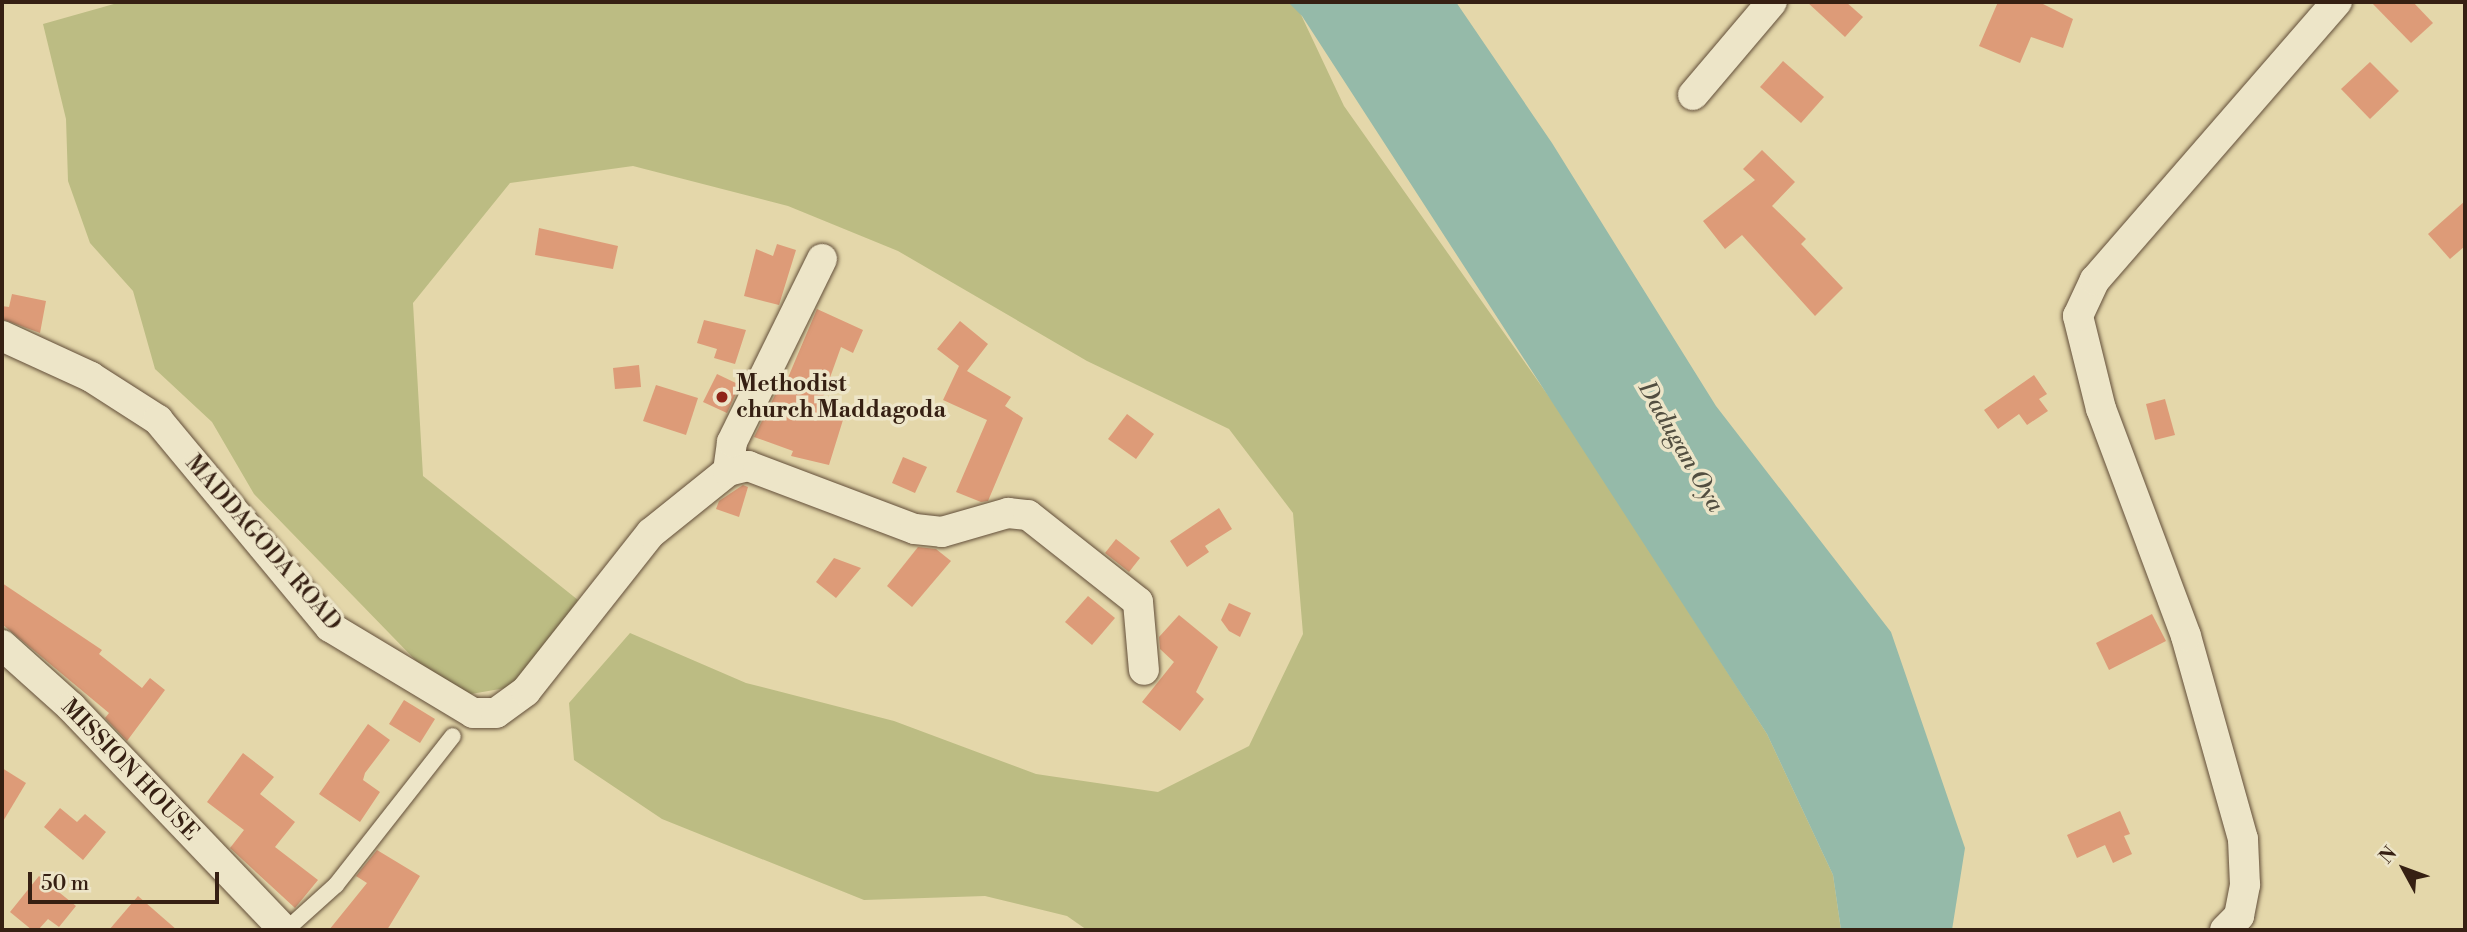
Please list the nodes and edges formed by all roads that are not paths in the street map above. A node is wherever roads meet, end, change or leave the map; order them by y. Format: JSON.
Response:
{"nodes":[{"id":1,"x":1772,"y":2,"type":"edge"},
{"id":2,"x":2337,"y":2,"type":"edge"},
{"id":3,"x":1693,"y":95,"type":"dead end"},
{"id":4,"x":822,"y":259,"type":"dead end"},
{"id":5,"x":2,"y":336,"type":"edge"},
{"id":6,"x":728,"y":471,"type":"junction"},
{"id":7,"x":2,"y":645,"type":"edge"},
{"id":8,"x":1144,"y":670,"type":"dead end"},
{"id":9,"x":453,"y":736,"type":"dead end"},
{"id":10,"x":285,"y":930,"type":"edge"},
{"id":11,"x":2225,"y":930,"type":"edge"}],
"edges":[{"from":1,"to":3,"type":"street"},
{"from":2,"to":11,"type":"street"},
{"from":4,"to":6,"type":"street"},
{"from":5,"to":6,"type":"street","name":"MADDAGODA ROAD"},
{"from":6,"to":8,"type":"street"},
{"from":7,"to":10,"type":"street","name":"MISSION HOUSE"},
{"from":9,"to":10,"type":"lane"}]}
